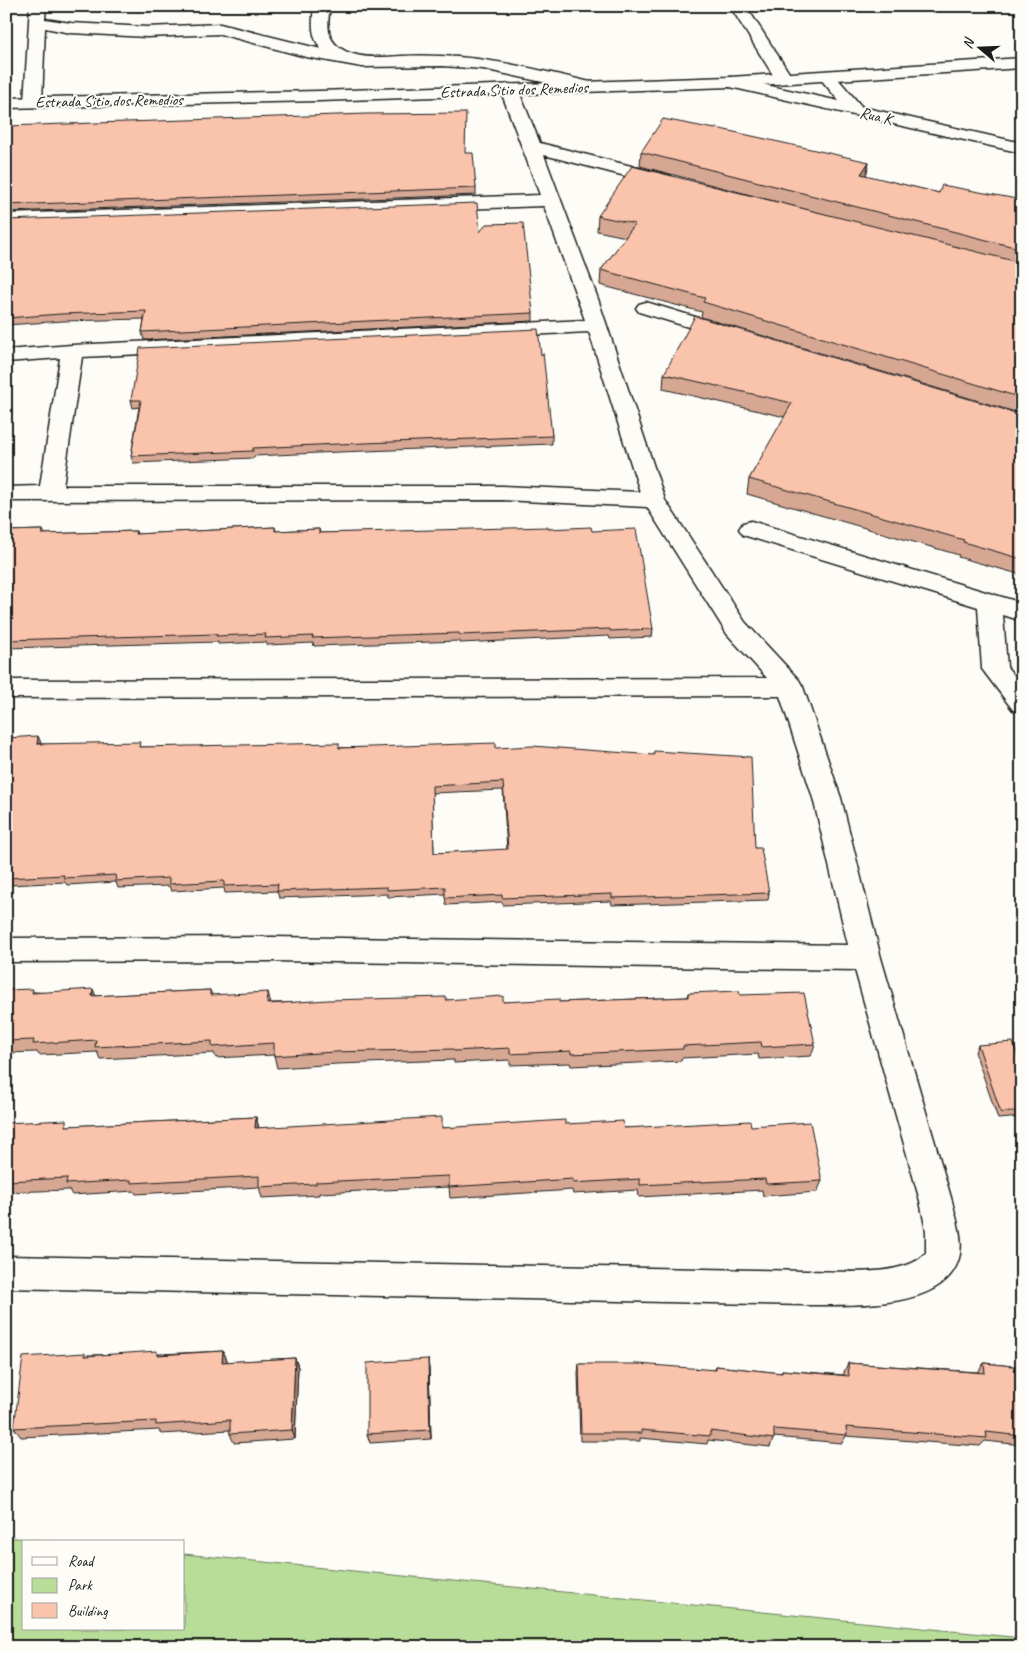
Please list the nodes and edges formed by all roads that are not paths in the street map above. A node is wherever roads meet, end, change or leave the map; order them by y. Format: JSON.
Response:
{"nodes":[{"id":1,"x":322,"y":6,"type":"edge"},
{"id":2,"x":738,"y":6,"type":"edge"},
{"id":3,"x":38,"y":14,"type":"edge"},
{"id":4,"x":350,"y":59,"type":"junction"},
{"id":5,"x":1022,"y":63,"type":"edge"},
{"id":6,"x":827,"y":77,"type":"junction"},
{"id":7,"x":784,"y":79,"type":"junction"},
{"id":8,"x":730,"y":82,"type":"junction"},
{"id":9,"x":584,"y":86,"type":"junction"},
{"id":10,"x":509,"y":89,"type":"junction"},
{"id":11,"x":33,"y":102,"type":"junction"},
{"id":12,"x":6,"y":103,"type":"edge"},
{"id":13,"x":856,"y":110,"type":"junction"},
{"id":14,"x":532,"y":147,"type":"junction"},
{"id":15,"x":1022,"y":148,"type":"edge"},
{"id":16,"x":684,"y":185,"type":"edge"},
{"id":17,"x":552,"y":200,"type":"junction"},
{"id":18,"x":6,"y":220,"type":"edge"},
{"id":19,"x":646,"y":308,"type":"dead end"},
{"id":20,"x":596,"y":326,"type":"junction"},
{"id":21,"x":749,"y":340,"type":"edge"},
{"id":22,"x":72,"y":351,"type":"junction"},
{"id":23,"x":6,"y":356,"type":"edge"},
{"id":24,"x":6,"y":494,"type":"edge"},
{"id":25,"x":50,"y":494,"type":"junction"},
{"id":26,"x":654,"y":500,"type":"junction"},
{"id":27,"x":751,"y":529,"type":"dead end"},
{"id":28,"x":990,"y":601,"type":"junction"},
{"id":29,"x":1022,"y":612,"type":"edge"},
{"id":30,"x":790,"y":687,"type":"junction"},
{"id":31,"x":6,"y":689,"type":"edge"},
{"id":32,"x":1022,"y":703,"type":"edge"},
{"id":33,"x":6,"y":950,"type":"edge"},
{"id":34,"x":866,"y":958,"type":"junction"},
{"id":35,"x":6,"y":1272,"type":"edge"}],
"edges":[{"from":1,"to":4,"type":"street"},
{"from":2,"to":7,"type":"street"},
{"from":3,"to":4,"type":"street"},
{"from":3,"to":11,"type":"street"},
{"from":4,"to":9,"type":"street"},
{"from":5,"to":6,"type":"street","name":"Estrada Sitio dos Remedios"},
{"from":6,"to":7,"type":"street","name":"Estrada Sitio dos Remedios"},
{"from":6,"to":13,"type":"street"},
{"from":7,"to":8,"type":"street","name":"Estrada Sitio dos Remedios"},
{"from":8,"to":9,"type":"street","name":"Estrada Sitio dos Remedios"},
{"from":8,"to":13,"type":"street","name":"Rua K"},
{"from":9,"to":10,"type":"street","name":"Estrada Sitio dos Remedios"},
{"from":10,"to":11,"type":"street","name":"Estrada Sitio dos Remedios"},
{"from":10,"to":14,"type":"street"},
{"from":11,"to":12,"type":"street","name":"Estrada Sitio dos Remedios"},
{"from":13,"to":15,"type":"street","name":"Rua K"},
{"from":14,"to":16,"type":"street"},
{"from":14,"to":17,"type":"street"},
{"from":17,"to":18,"type":"street"},
{"from":17,"to":20,"type":"street"},
{"from":19,"to":21,"type":"street"},
{"from":20,"to":22,"type":"street"},
{"from":20,"to":26,"type":"street"},
{"from":22,"to":23,"type":"street"},
{"from":22,"to":25,"type":"street"},
{"from":24,"to":25,"type":"street"},
{"from":25,"to":26,"type":"street"},
{"from":26,"to":30,"type":"street"},
{"from":27,"to":28,"type":"street"},
{"from":28,"to":29,"type":"street"},
{"from":28,"to":32,"type":"street"},
{"from":30,"to":31,"type":"street"},
{"from":30,"to":34,"type":"street"},
{"from":33,"to":34,"type":"street"},
{"from":34,"to":35,"type":"street"}]}
